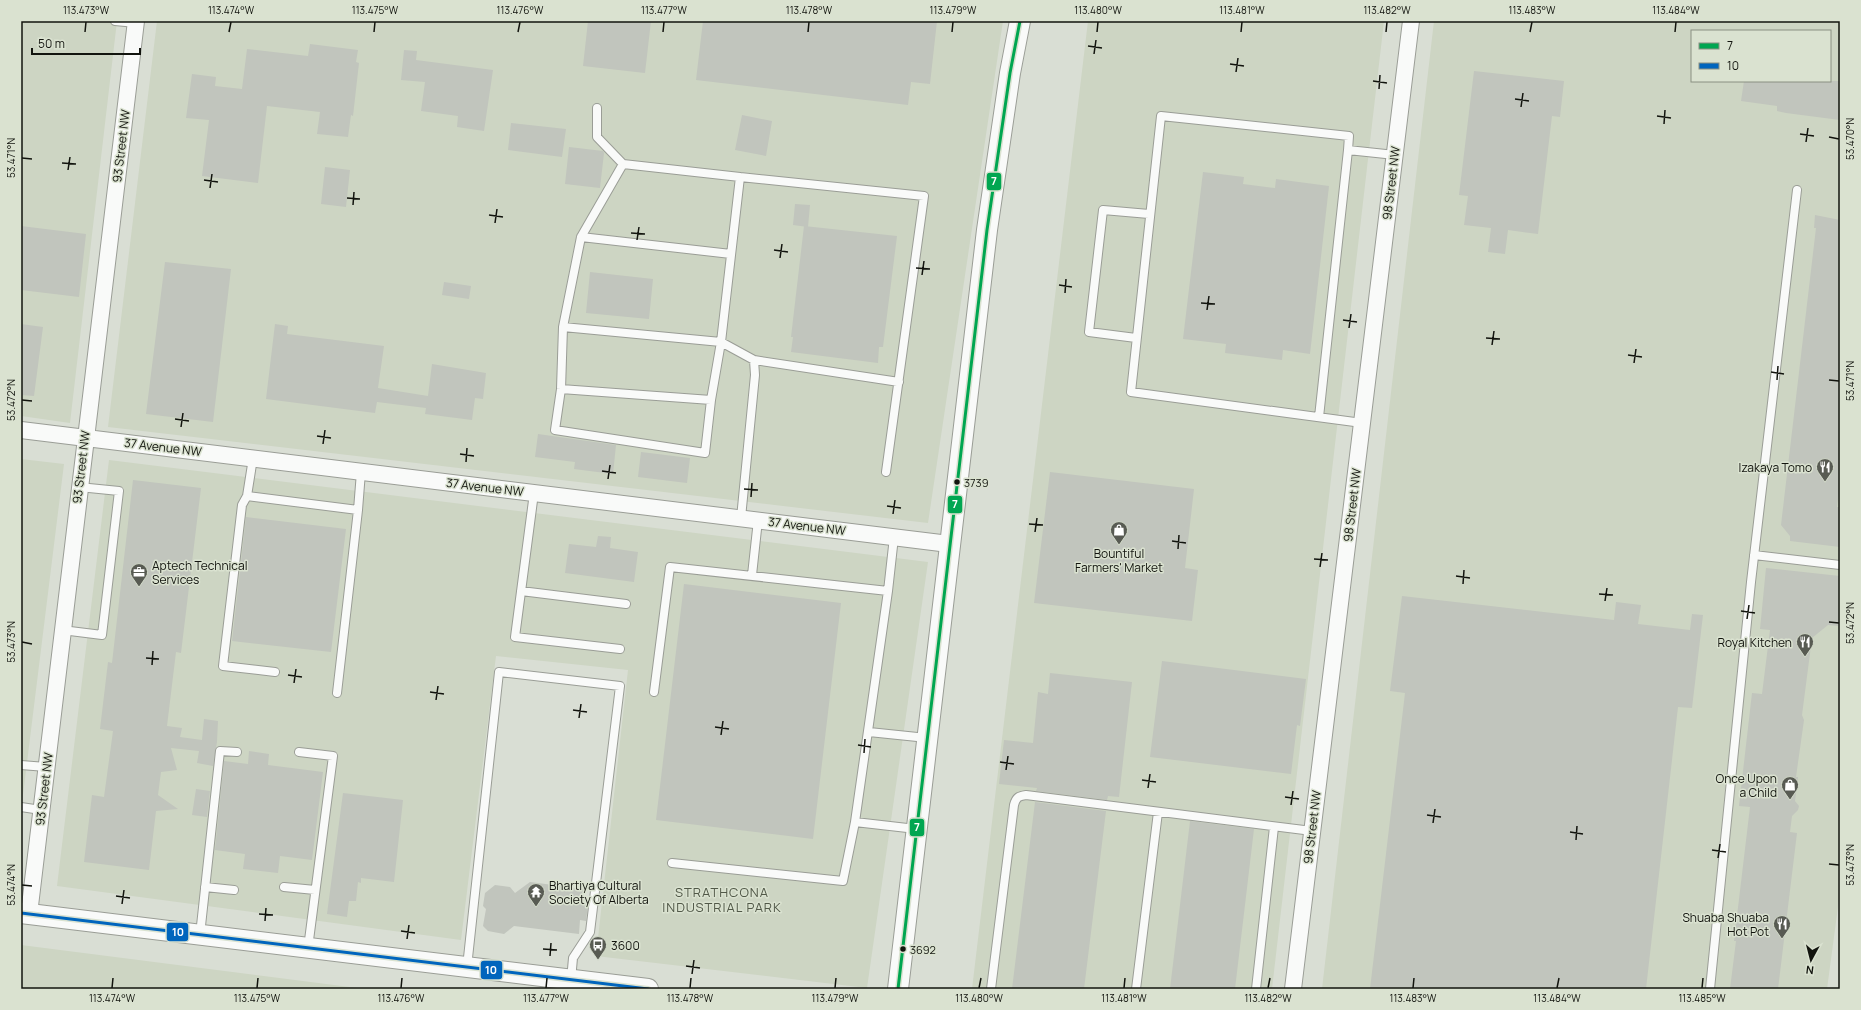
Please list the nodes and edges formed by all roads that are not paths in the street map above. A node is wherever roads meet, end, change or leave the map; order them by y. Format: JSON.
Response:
{"nodes":[{"id":1,"x":116,"y":21,"type":"edge"},
{"id":2,"x":1020,"y":21,"type":"edge"},
{"id":3,"x":1411,"y":21,"type":"edge"},
{"id":4,"x":136,"y":22,"type":"edge"},
{"id":5,"x":598,"y":108,"type":"dead end"},
{"id":6,"x":1348,"y":150,"type":"junction"},
{"id":7,"x":1395,"y":155,"type":"junction"},
{"id":8,"x":623,"y":164,"type":"junction"},
{"id":9,"x":740,"y":177,"type":"junction"},
{"id":10,"x":1797,"y":190,"type":"dead end"},
{"id":11,"x":1149,"y":214,"type":"junction"},
{"id":12,"x":581,"y":237,"type":"junction"},
{"id":13,"x":731,"y":254,"type":"junction"},
{"id":14,"x":563,"y":326,"type":"junction"},
{"id":15,"x":1136,"y":338,"type":"junction"},
{"id":16,"x":720,"y":342,"type":"junction"},
{"id":17,"x":754,"y":360,"type":"junction"},
{"id":18,"x":899,"y":382,"type":"junction"},
{"id":19,"x":561,"y":389,"type":"junction"},
{"id":20,"x":711,"y":400,"type":"junction"},
{"id":21,"x":1319,"y":417,"type":"junction"},
{"id":22,"x":1362,"y":423,"type":"junction"},
{"id":23,"x":21,"y":430,"type":"edge"},
{"id":24,"x":85,"y":438,"type":"junction"},
{"id":25,"x":253,"y":458,"type":"junction"},
{"id":26,"x":361,"y":472,"type":"junction"},
{"id":27,"x":886,"y":472,"type":"dead end"},
{"id":28,"x":79,"y":486,"type":"junction"},
{"id":29,"x":534,"y":493,"type":"junction"},
{"id":30,"x":247,"y":496,"type":"junction"},
{"id":31,"x":358,"y":510,"type":"junction"},
{"id":32,"x":741,"y":518,"type":"junction"},
{"id":33,"x":758,"y":520,"type":"junction"},
{"id":34,"x":894,"y":537,"type":"junction"},
{"id":35,"x":949,"y":544,"type":"junction"},
{"id":36,"x":1754,"y":555,"type":"junction"},
{"id":37,"x":1840,"y":565,"type":"edge"},
{"id":38,"x":752,"y":576,"type":"junction"},
{"id":39,"x":521,"y":591,"type":"junction"},
{"id":40,"x":888,"y":591,"type":"junction"},
{"id":41,"x":626,"y":604,"type":"dead end"},
{"id":42,"x":62,"y":630,"type":"junction"},
{"id":43,"x":620,"y":649,"type":"dead end"},
{"id":44,"x":275,"y":672,"type":"dead end"},
{"id":45,"x":654,"y":692,"type":"dead end"},
{"id":46,"x":337,"y":693,"type":"dead end"},
{"id":47,"x":869,"y":732,"type":"junction"},
{"id":48,"x":927,"y":738,"type":"junction"},
{"id":49,"x":237,"y":752,"type":"dead end"},
{"id":50,"x":299,"y":752,"type":"dead end"},
{"id":51,"x":21,"y":765,"type":"edge"},
{"id":52,"x":46,"y":767,"type":"junction"},
{"id":53,"x":21,"y":807,"type":"edge"},
{"id":54,"x":41,"y":810,"type":"junction"},
{"id":55,"x":1158,"y":812,"type":"junction"},
{"id":56,"x":855,"y":822,"type":"junction"},
{"id":57,"x":1274,"y":827,"type":"junction"},
{"id":58,"x":916,"y":829,"type":"junction"},
{"id":59,"x":1312,"y":831,"type":"junction"},
{"id":60,"x":672,"y":863,"type":"dead end"},
{"id":61,"x":284,"y":887,"type":"dead end"},
{"id":62,"x":205,"y":888,"type":"junction"},
{"id":63,"x":234,"y":890,"type":"dead end"},
{"id":64,"x":315,"y":890,"type":"junction"},
{"id":65,"x":25,"y":913,"type":"edge"},
{"id":66,"x":200,"y":935,"type":"junction"},
{"id":67,"x":308,"y":948,"type":"junction"},
{"id":68,"x":467,"y":967,"type":"junction"},
{"id":69,"x":570,"y":980,"type":"junction"},
{"id":70,"x":614,"y":987,"type":"edge"},
{"id":71,"x":648,"y":989,"type":"edge"},
{"id":72,"x":898,"y":989,"type":"edge"},
{"id":73,"x":991,"y":989,"type":"edge"},
{"id":74,"x":1136,"y":989,"type":"edge"},
{"id":75,"x":1256,"y":989,"type":"edge"},
{"id":76,"x":1292,"y":989,"type":"edge"},
{"id":77,"x":1710,"y":989,"type":"edge"}],
"edges":[{"from":1,"to":4,"type":"lane"},
{"from":2,"to":35,"type":"street"},
{"from":3,"to":7,"type":"street","name":"98 Street NW"},
{"from":4,"to":24,"type":"street","name":"93 Street NW"},
{"from":5,"to":8,"type":"lane"},
{"from":6,"to":7,"type":"lane"},
{"from":6,"to":11,"type":"lane"},
{"from":6,"to":21,"type":"lane"},
{"from":7,"to":22,"type":"street","name":"98 Street NW"},
{"from":8,"to":9,"type":"lane"},
{"from":8,"to":12,"type":"lane"},
{"from":9,"to":13,"type":"lane"},
{"from":9,"to":18,"type":"lane"},
{"from":10,"to":36,"type":"lane"},
{"from":11,"to":15,"type":"lane"},
{"from":11,"to":15,"type":"lane"},
{"from":12,"to":13,"type":"lane"},
{"from":12,"to":14,"type":"lane"},
{"from":13,"to":16,"type":"lane"},
{"from":14,"to":16,"type":"lane"},
{"from":14,"to":19,"type":"lane"},
{"from":15,"to":21,"type":"lane"},
{"from":16,"to":17,"type":"lane"},
{"from":16,"to":20,"type":"lane"},
{"from":17,"to":18,"type":"lane"},
{"from":17,"to":32,"type":"lane"},
{"from":18,"to":27,"type":"lane"},
{"from":19,"to":20,"type":"lane"},
{"from":19,"to":20,"type":"lane"},
{"from":21,"to":22,"type":"lane"},
{"from":22,"to":59,"type":"street","name":"98 Street NW"},
{"from":23,"to":24,"type":"street","name":"37 Avenue NW"},
{"from":24,"to":25,"type":"street","name":"37 Avenue NW"},
{"from":24,"to":28,"type":"street","name":"93 Street NW"},
{"from":25,"to":26,"type":"street","name":"37 Avenue NW"},
{"from":25,"to":30,"type":"lane"},
{"from":26,"to":29,"type":"street","name":"37 Avenue NW"},
{"from":26,"to":31,"type":"lane"},
{"from":28,"to":42,"type":"street","name":"93 Street NW"},
{"from":28,"to":42,"type":"lane"},
{"from":29,"to":32,"type":"street","name":"37 Avenue NW"},
{"from":29,"to":39,"type":"lane"},
{"from":30,"to":31,"type":"lane"},
{"from":30,"to":44,"type":"lane"},
{"from":31,"to":46,"type":"lane"},
{"from":32,"to":33,"type":"street","name":"37 Avenue NW"},
{"from":33,"to":34,"type":"street","name":"37 Avenue NW"},
{"from":33,"to":38,"type":"lane"},
{"from":34,"to":35,"type":"street","name":"37 Avenue NW"},
{"from":34,"to":40,"type":"lane"},
{"from":35,"to":48,"type":"street"},
{"from":36,"to":37,"type":"lane"},
{"from":36,"to":77,"type":"lane"},
{"from":38,"to":40,"type":"lane"},
{"from":38,"to":45,"type":"lane"},
{"from":39,"to":41,"type":"lane"},
{"from":39,"to":43,"type":"lane"},
{"from":40,"to":47,"type":"lane"},
{"from":42,"to":52,"type":"street","name":"93 Street NW"},
{"from":47,"to":48,"type":"lane"},
{"from":47,"to":56,"type":"lane"},
{"from":48,"to":58,"type":"street"},
{"from":49,"to":62,"type":"lane"},
{"from":50,"to":64,"type":"lane"},
{"from":51,"to":52,"type":"lane"},
{"from":52,"to":54,"type":"street","name":"93 Street NW"},
{"from":53,"to":54,"type":"lane"},
{"from":54,"to":65,"type":"street","name":"93 Street NW"},
{"from":55,"to":57,"type":"lane"},
{"from":55,"to":73,"type":"lane"},
{"from":55,"to":74,"type":"lane"},
{"from":56,"to":58,"type":"lane"},
{"from":56,"to":60,"type":"lane"},
{"from":57,"to":59,"type":"lane"},
{"from":57,"to":75,"type":"lane"},
{"from":58,"to":72,"type":"street"},
{"from":59,"to":76,"type":"street","name":"98 Street NW"},
{"from":61,"to":64,"type":"lane"},
{"from":62,"to":63,"type":"lane"},
{"from":62,"to":66,"type":"lane"},
{"from":64,"to":67,"type":"lane"},
{"from":65,"to":66,"type":"street"},
{"from":66,"to":67,"type":"street"},
{"from":67,"to":68,"type":"street"},
{"from":68,"to":69,"type":"street"},
{"from":68,"to":69,"type":"lane"},
{"from":69,"to":70,"type":"street"},
{"from":70,"to":71,"type":"street"}]}
